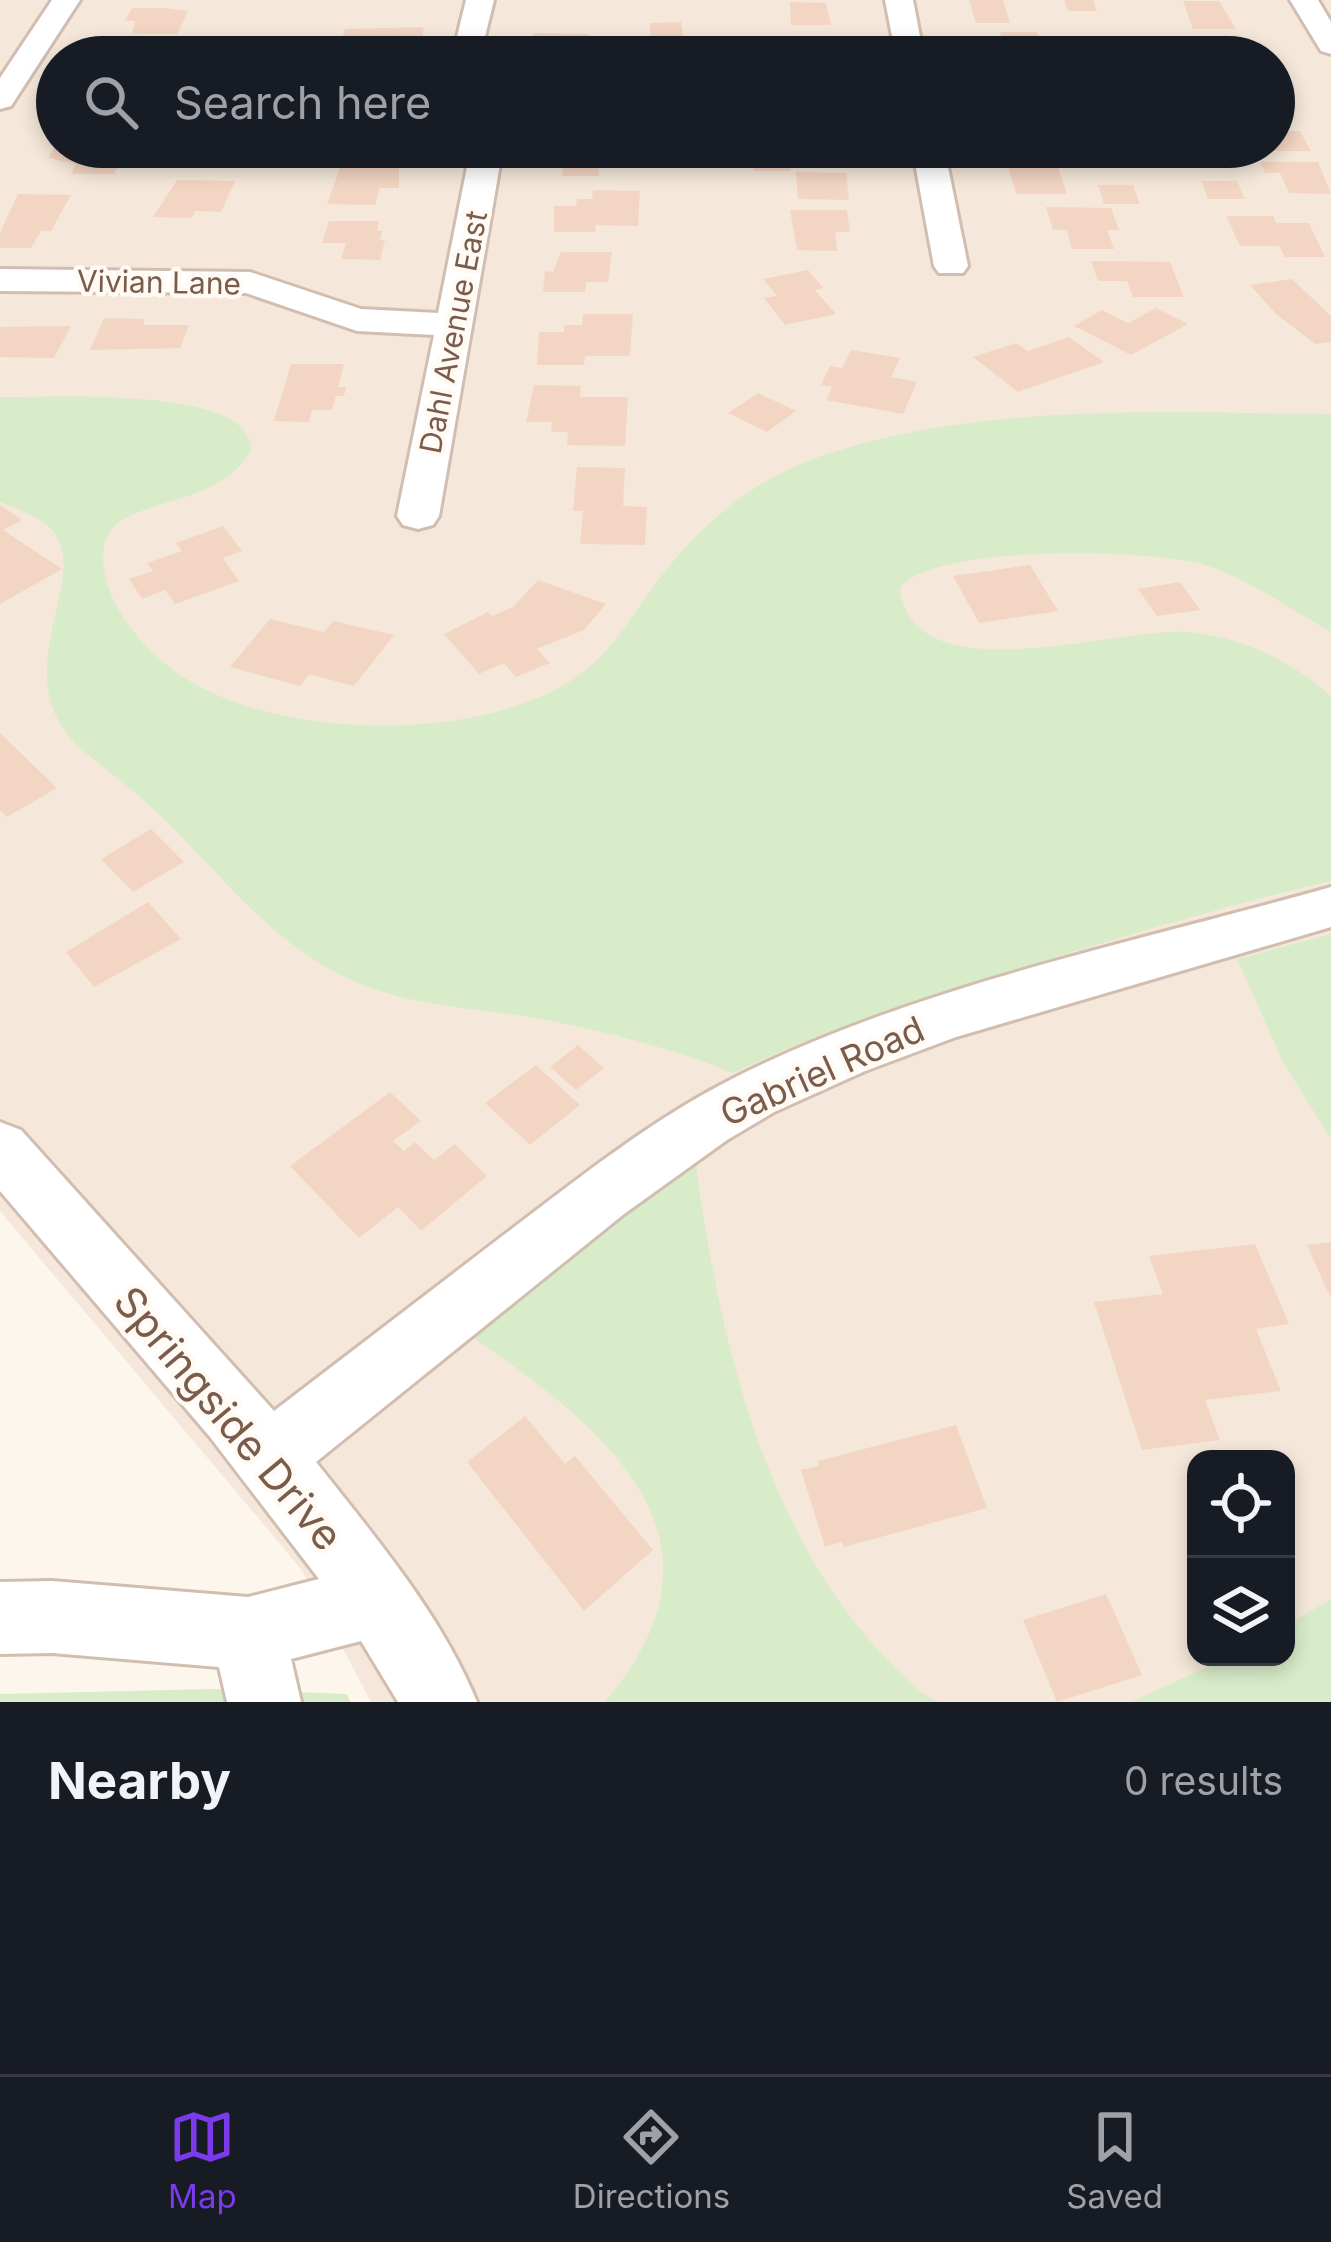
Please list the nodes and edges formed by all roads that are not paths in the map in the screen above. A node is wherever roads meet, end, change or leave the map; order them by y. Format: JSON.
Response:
{"nodes":[{"id":1,"x":66,"y":0,"type":"edge"},
{"id":2,"x":480,"y":0,"type":"edge"},
{"id":3,"x":899,"y":0,"type":"edge"},
{"id":4,"x":1304,"y":0,"type":"edge"},
{"id":5,"x":42,"y":36,"type":"edge"},
{"id":6,"x":471,"y":36,"type":"edge"},
{"id":7,"x":906,"y":36,"type":"edge"},
{"id":8,"x":36,"y":45,"type":"edge"},
{"id":9,"x":1331,"y":45,"type":"edge"},
{"id":10,"x":0,"y":100,"type":"edge"},
{"id":11,"x":484,"y":168,"type":"edge"},
{"id":12,"x":932,"y":168,"type":"edge"},
{"id":13,"x":951,"y":266,"type":"dead end"},
{"id":14,"x":0,"y":280,"type":"edge"},
{"id":15,"x":454,"y":325,"type":"junction"},
{"id":16,"x":418,"y":516,"type":"dead end"},
{"id":17,"x":1331,"y":907,"type":"edge"},
{"id":18,"x":0,"y":1148,"type":"edge"},
{"id":19,"x":268,"y":1458,"type":"junction"},
{"id":20,"x":378,"y":1601,"type":"junction"},
{"id":21,"x":0,"y":1618,"type":"edge"},
{"id":22,"x":256,"y":1668,"type":"edge"},
{"id":23,"x":440,"y":1702,"type":"edge"}],
"edges":[{"from":1,"to":5,"type":"street"},
{"from":2,"to":6,"type":"street"},
{"from":3,"to":7,"type":"street"},
{"from":4,"to":9,"type":"street"},
{"from":8,"to":10,"type":"street"},
{"from":11,"to":15,"type":"street","name":"Dahl Avenue East"},
{"from":12,"to":13,"type":"street"},
{"from":14,"to":15,"type":"street","name":"Vivian Lane"},
{"from":15,"to":16,"type":"street","name":"Dahl Avenue East"},
{"from":17,"to":19,"type":"street","name":"Gabriel Road"},
{"from":18,"to":19,"type":"street","name":"Springside Drive"},
{"from":19,"to":20,"type":"street","name":"Springside Drive"},
{"from":20,"to":22,"type":"street"},
{"from":20,"to":23,"type":"street","name":"Springside Drive"},
{"from":21,"to":22,"type":"street"}]}
